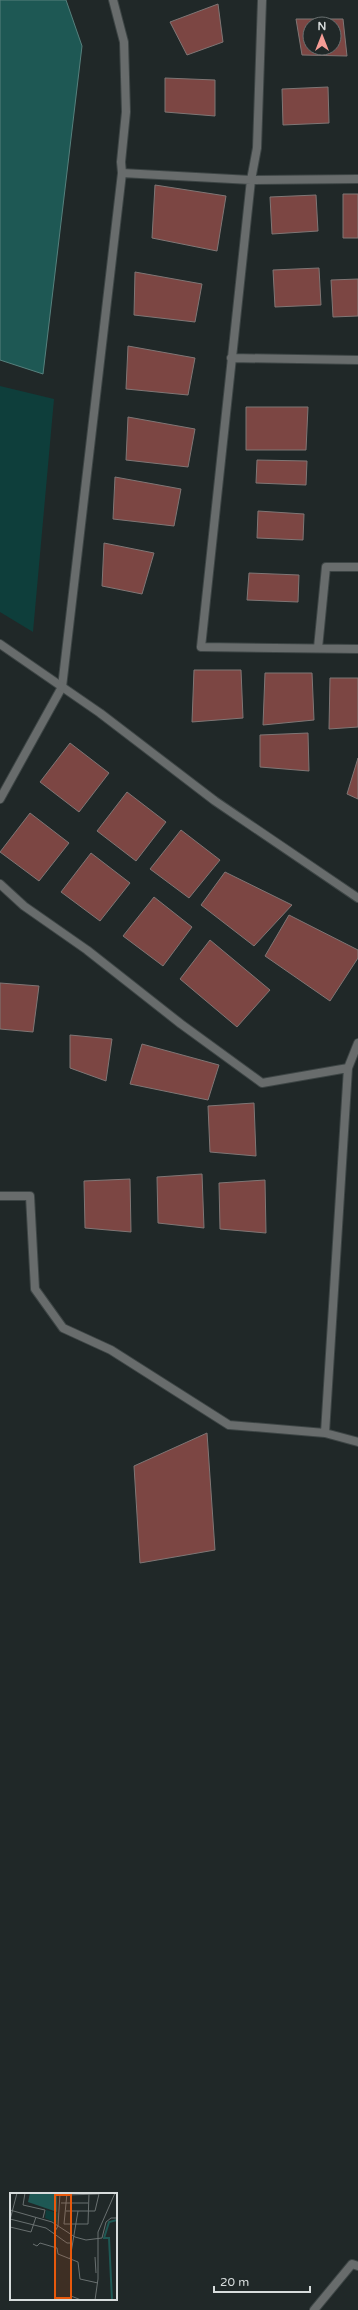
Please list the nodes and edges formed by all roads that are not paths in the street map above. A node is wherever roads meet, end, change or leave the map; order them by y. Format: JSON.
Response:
{"nodes":[{"id":1,"x":113,"y":0,"type":"edge"},
{"id":2,"x":262,"y":0,"type":"edge"},
{"id":3,"x":122,"y":173,"type":"junction"},
{"id":4,"x":358,"y":179,"type":"edge"},
{"id":5,"x":251,"y":180,"type":"junction"},
{"id":6,"x":231,"y":358,"type":"junction"},
{"id":7,"x":358,"y":360,"type":"edge"},
{"id":8,"x":358,"y":567,"type":"edge"},
{"id":9,"x":0,"y":644,"type":"edge"},
{"id":10,"x":318,"y":648,"type":"junction"},
{"id":11,"x":358,"y":648,"type":"edge"},
{"id":12,"x":62,"y":687,"type":"junction"},
{"id":13,"x":0,"y":799,"type":"edge"},
{"id":14,"x":0,"y":884,"type":"edge"},
{"id":15,"x":358,"y":898,"type":"edge"},
{"id":16,"x":358,"y":1043,"type":"edge"},
{"id":17,"x":348,"y":1068,"type":"junction"},
{"id":18,"x":0,"y":1196,"type":"edge"},
{"id":19,"x":325,"y":1433,"type":"junction"},
{"id":20,"x":358,"y":1442,"type":"edge"},
{"id":21,"x":358,"y":2266,"type":"edge"},
{"id":22,"x":314,"y":2310,"type":"edge"}],
"edges":[{"from":1,"to":3,"type":"street"},
{"from":2,"to":5,"type":"street"},
{"from":3,"to":5,"type":"street"},
{"from":3,"to":12,"type":"street"},
{"from":4,"to":5,"type":"street"},
{"from":5,"to":6,"type":"street"},
{"from":6,"to":7,"type":"street"},
{"from":6,"to":10,"type":"street"},
{"from":8,"to":10,"type":"street"},
{"from":9,"to":12,"type":"street"},
{"from":10,"to":11,"type":"street"},
{"from":12,"to":13,"type":"street"},
{"from":12,"to":15,"type":"street"},
{"from":14,"to":17,"type":"street"},
{"from":16,"to":17,"type":"street"},
{"from":17,"to":19,"type":"street"},
{"from":18,"to":19,"type":"street"},
{"from":19,"to":20,"type":"street"},
{"from":21,"to":22,"type":"street"}]}
